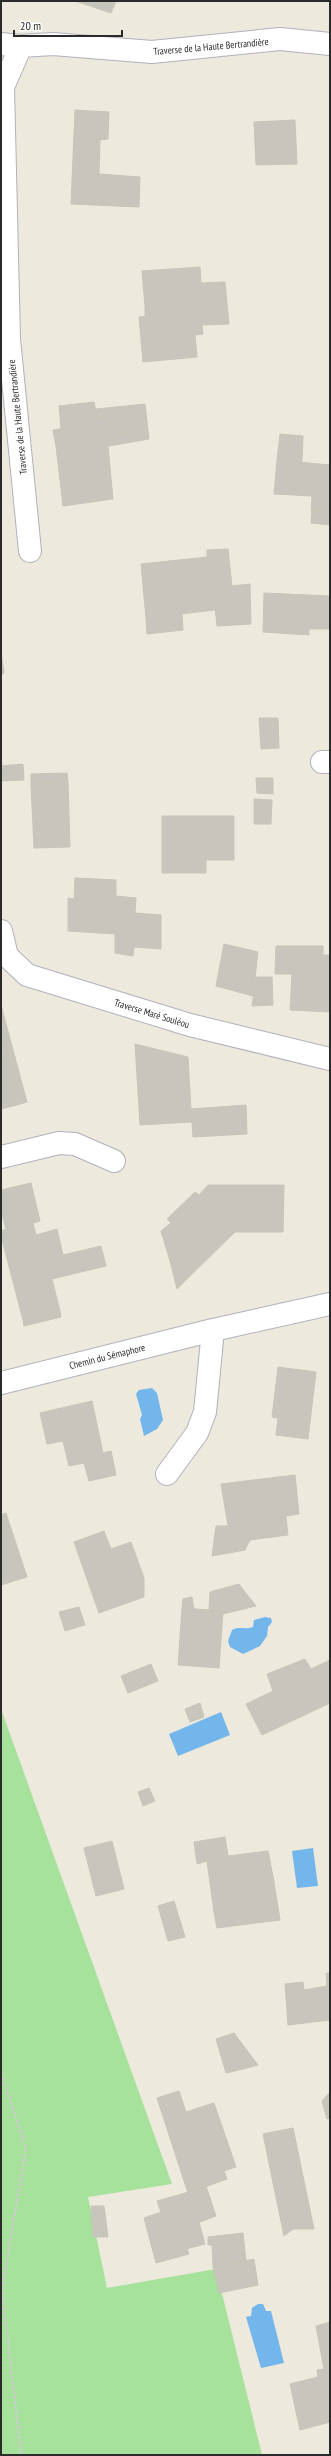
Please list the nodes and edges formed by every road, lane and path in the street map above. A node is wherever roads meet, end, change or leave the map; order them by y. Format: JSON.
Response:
{"nodes":[{"id":1,"x":330,"y":44,"type":"edge"},
{"id":2,"x":11,"y":45,"type":"edge"},
{"id":3,"x":30,"y":551,"type":"dead end"},
{"id":4,"x":1,"y":931,"type":"edge"},
{"id":5,"x":330,"y":1059,"type":"edge"},
{"id":6,"x":1,"y":1157,"type":"edge"},
{"id":7,"x":114,"y":1161,"type":"dead end"},
{"id":8,"x":330,"y":1304,"type":"edge"},
{"id":9,"x":213,"y":1330,"type":"junction"},
{"id":10,"x":1,"y":1383,"type":"edge"},
{"id":11,"x":167,"y":1474,"type":"dead end"},
{"id":12,"x":1,"y":2073,"type":"edge"},
{"id":13,"x":20,"y":2455,"type":"edge"}],
"edges":[{"from":1,"to":2,"type":"street","name":"Traverse de la Haute Bertrandière"},
{"from":2,"to":3,"type":"street","name":"Traverse de la Haute Bertrandière"},
{"from":4,"to":5,"type":"street","name":"Traverse Maré Souléou"},
{"from":6,"to":7,"type":"street"},
{"from":8,"to":9,"type":"street","name":"Chemin du Sémaphore"},
{"from":9,"to":10,"type":"street","name":"Chemin du Sémaphore"},
{"from":9,"to":11,"type":"street"},
{"from":12,"to":13,"type":"path"}]}
